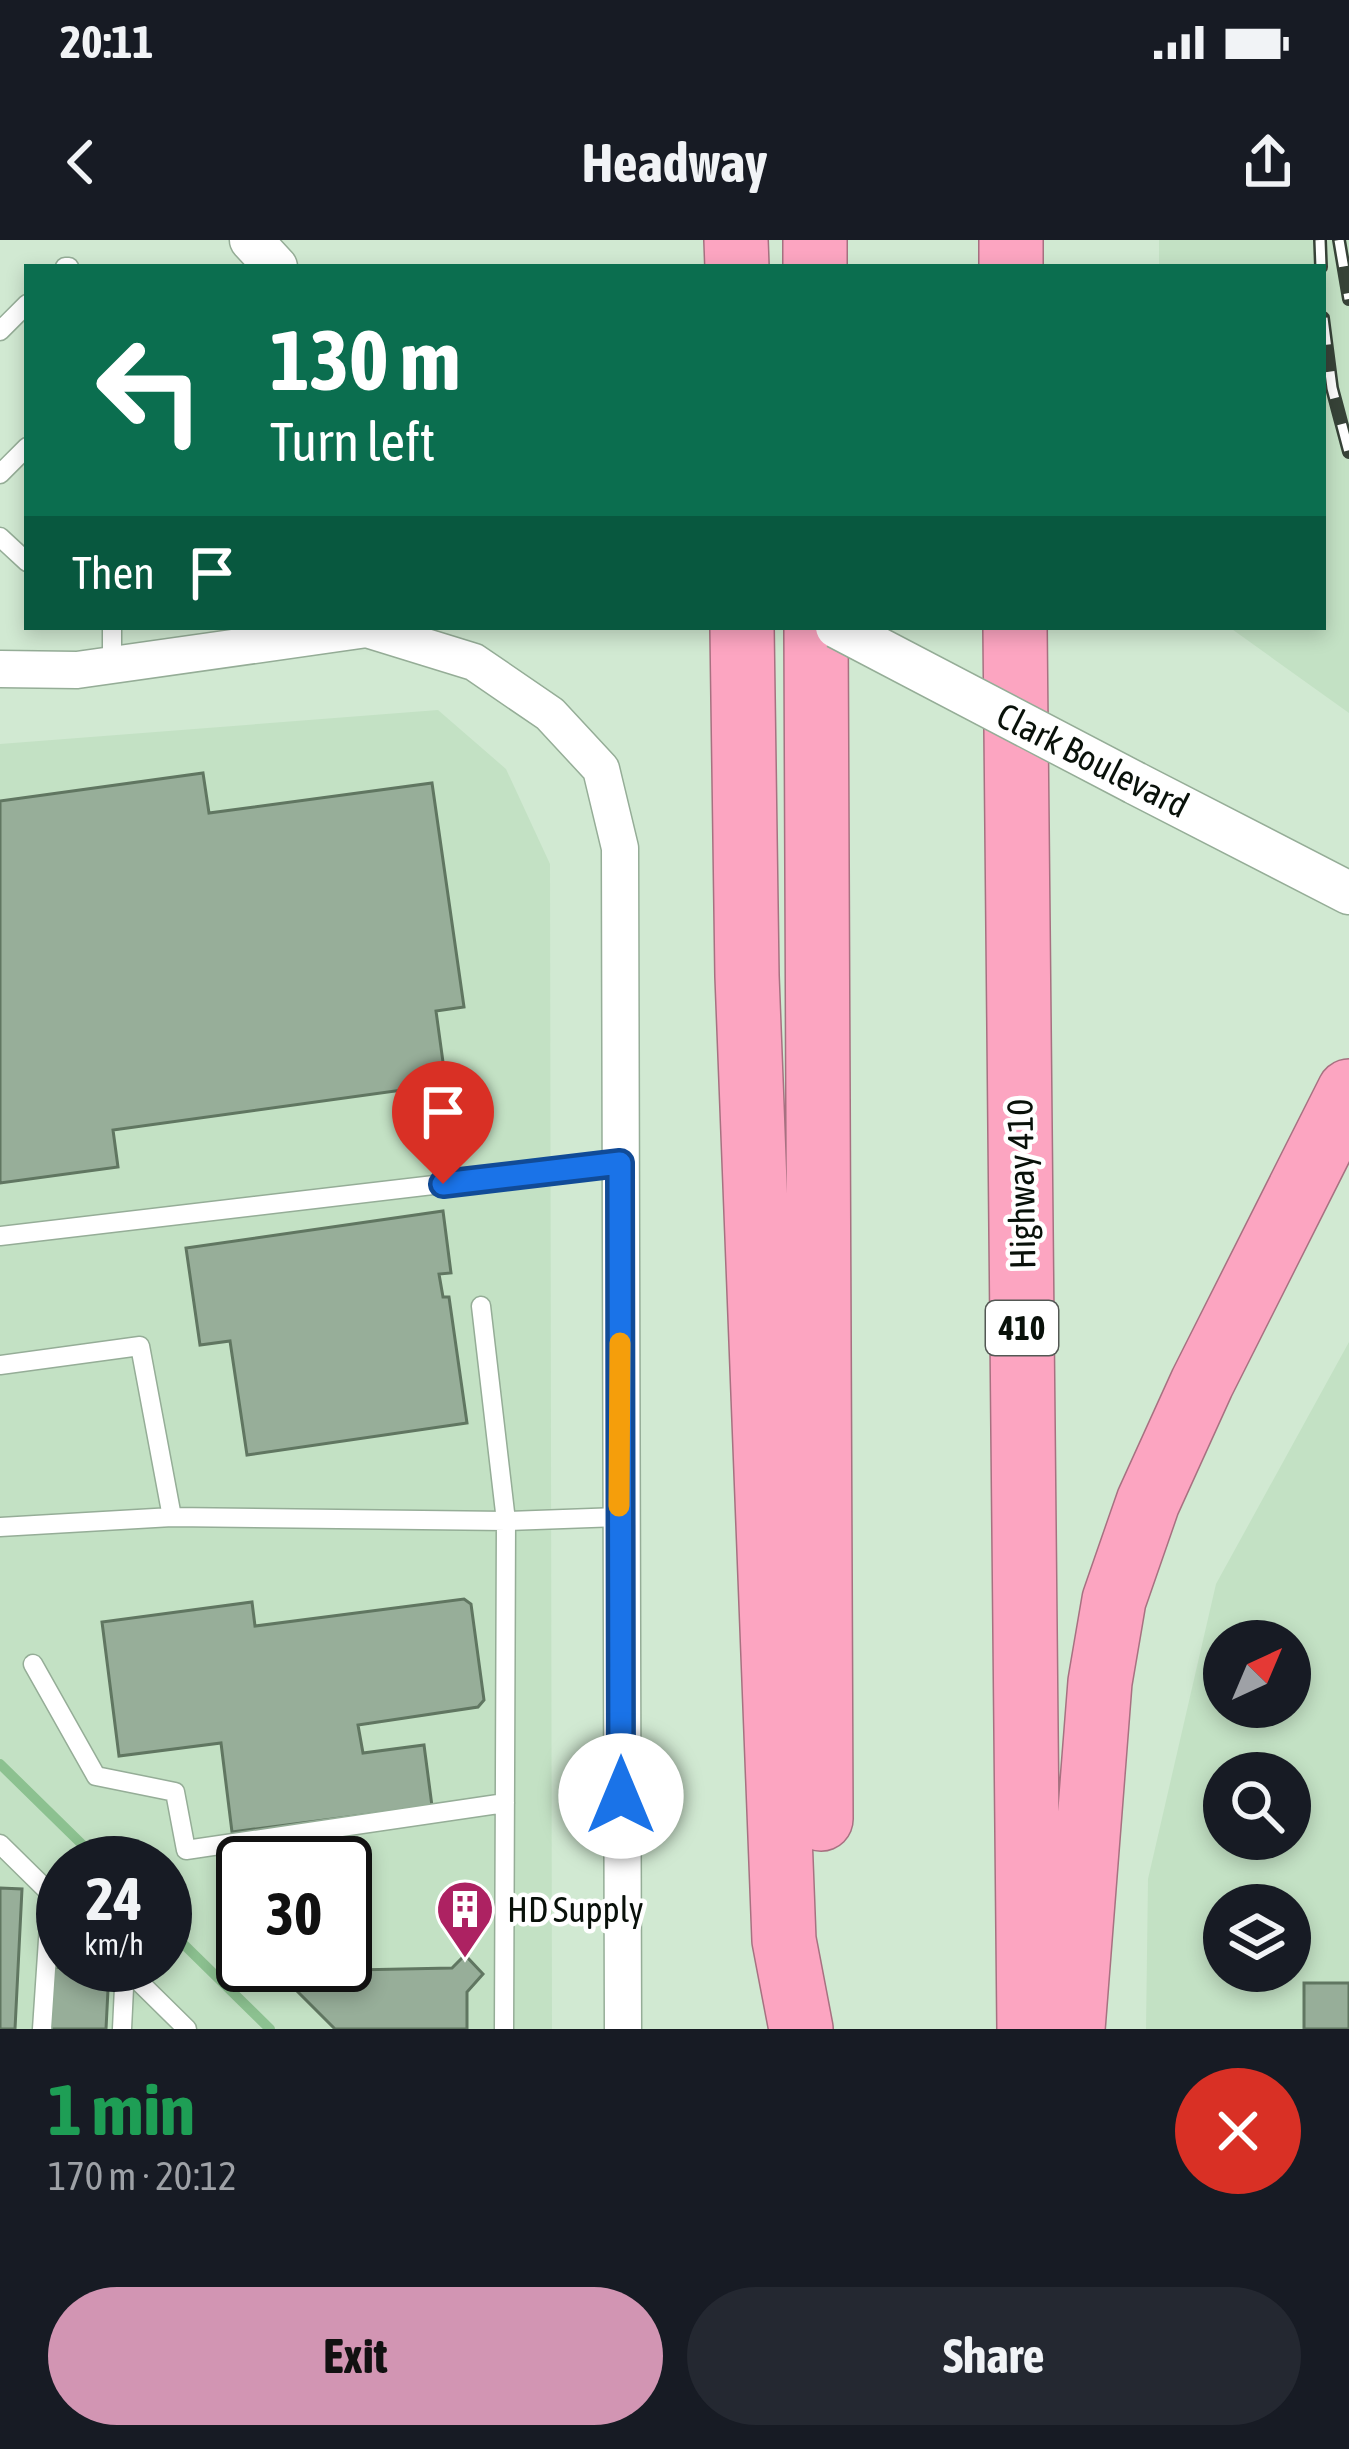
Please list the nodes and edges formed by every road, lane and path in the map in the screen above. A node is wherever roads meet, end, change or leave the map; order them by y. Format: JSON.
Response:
{"nodes":[{"id":1,"x":251,"y":240,"type":"edge"},
{"id":2,"x":273,"y":264,"type":"edge"},
{"id":3,"x":24,"y":307,"type":"edge"},
{"id":4,"x":0,"y":331,"type":"edge"},
{"id":5,"x":24,"y":450,"type":"edge"},
{"id":6,"x":0,"y":474,"type":"edge"},
{"id":7,"x":0,"y":537,"type":"edge"},
{"id":8,"x":24,"y":559,"type":"edge"},
{"id":9,"x":112,"y":630,"type":"edge"},
{"id":10,"x":361,"y":630,"type":"edge"},
{"id":11,"x":371,"y":630,"type":"edge"},
{"id":12,"x":742,"y":630,"type":"edge"},
{"id":13,"x":816,"y":630,"type":"edge"},
{"id":14,"x":843,"y":630,"type":"edge"},
{"id":15,"x":1015,"y":630,"type":"edge"},
{"id":16,"x":112,"y":664,"type":"junction"},
{"id":17,"x":0,"y":669,"type":"edge"},
{"id":18,"x":1349,"y":893,"type":"edge"},
{"id":19,"x":1349,"y":1091,"type":"edge"},
{"id":20,"x":620,"y":1163,"type":"junction"},
{"id":21,"x":0,"y":1236,"type":"edge"},
{"id":22,"x":481,"y":1306,"type":"dead end"},
{"id":23,"x":0,"y":1366,"type":"edge"},
{"id":24,"x":172,"y":1517,"type":"junction"},
{"id":25,"x":619,"y":1517,"type":"junction"},
{"id":26,"x":506,"y":1521,"type":"junction"},
{"id":27,"x":0,"y":1526,"type":"edge"},
{"id":28,"x":33,"y":1664,"type":"dead end"},
{"id":29,"x":505,"y":1803,"type":"junction"},
{"id":30,"x":0,"y":1844,"type":"edge"},
{"id":31,"x":36,"y":1879,"type":"edge"},
{"id":32,"x":46,"y":1992,"type":"edge"},
{"id":33,"x":123,"y":1992,"type":"edge"},
{"id":34,"x":150,"y":1992,"type":"edge"},
{"id":35,"x":42,"y":2029,"type":"edge"},
{"id":36,"x":122,"y":2029,"type":"edge"},
{"id":37,"x":187,"y":2029,"type":"edge"},
{"id":38,"x":504,"y":2029,"type":"edge"},
{"id":39,"x":622,"y":2029,"type":"edge"},
{"id":40,"x":801,"y":2029,"type":"edge"},
{"id":41,"x":822,"y":2029,"type":"edge"},
{"id":42,"x":1029,"y":2029,"type":"edge"},
{"id":43,"x":1073,"y":2029,"type":"edge"}],
"edges":[{"from":1,"to":2,"type":"street"},
{"from":3,"to":4,"type":"lane"},
{"from":5,"to":6,"type":"lane"},
{"from":7,"to":8,"type":"lane"},
{"from":9,"to":16,"type":"lane"},
{"from":10,"to":16,"type":"street"},
{"from":11,"to":20,"type":"street"},
{"from":12,"to":40,"type":"highway"},
{"from":13,"to":41,"type":"highway"},
{"from":14,"to":18,"type":"street","name":"Clark Boulevard","bridge":true},
{"from":15,"to":42,"type":"highway","name":"Highway 410","number":"410"},
{"from":16,"to":17,"type":"street"},
{"from":19,"to":43,"type":"highway"},
{"from":20,"to":21,"type":"lane"},
{"from":20,"to":25,"type":"street"},
{"from":22,"to":26,"type":"lane"},
{"from":23,"to":24,"type":"lane"},
{"from":24,"to":26,"type":"lane"},
{"from":24,"to":27,"type":"lane"},
{"from":25,"to":26,"type":"lane"},
{"from":25,"to":39,"type":"street"},
{"from":26,"to":29,"type":"lane"},
{"from":28,"to":29,"type":"lane"},
{"from":29,"to":38,"type":"lane"},
{"from":30,"to":31,"type":"lane"},
{"from":32,"to":35,"type":"lane"},
{"from":33,"to":36,"type":"lane"},
{"from":34,"to":37,"type":"lane"}]}
